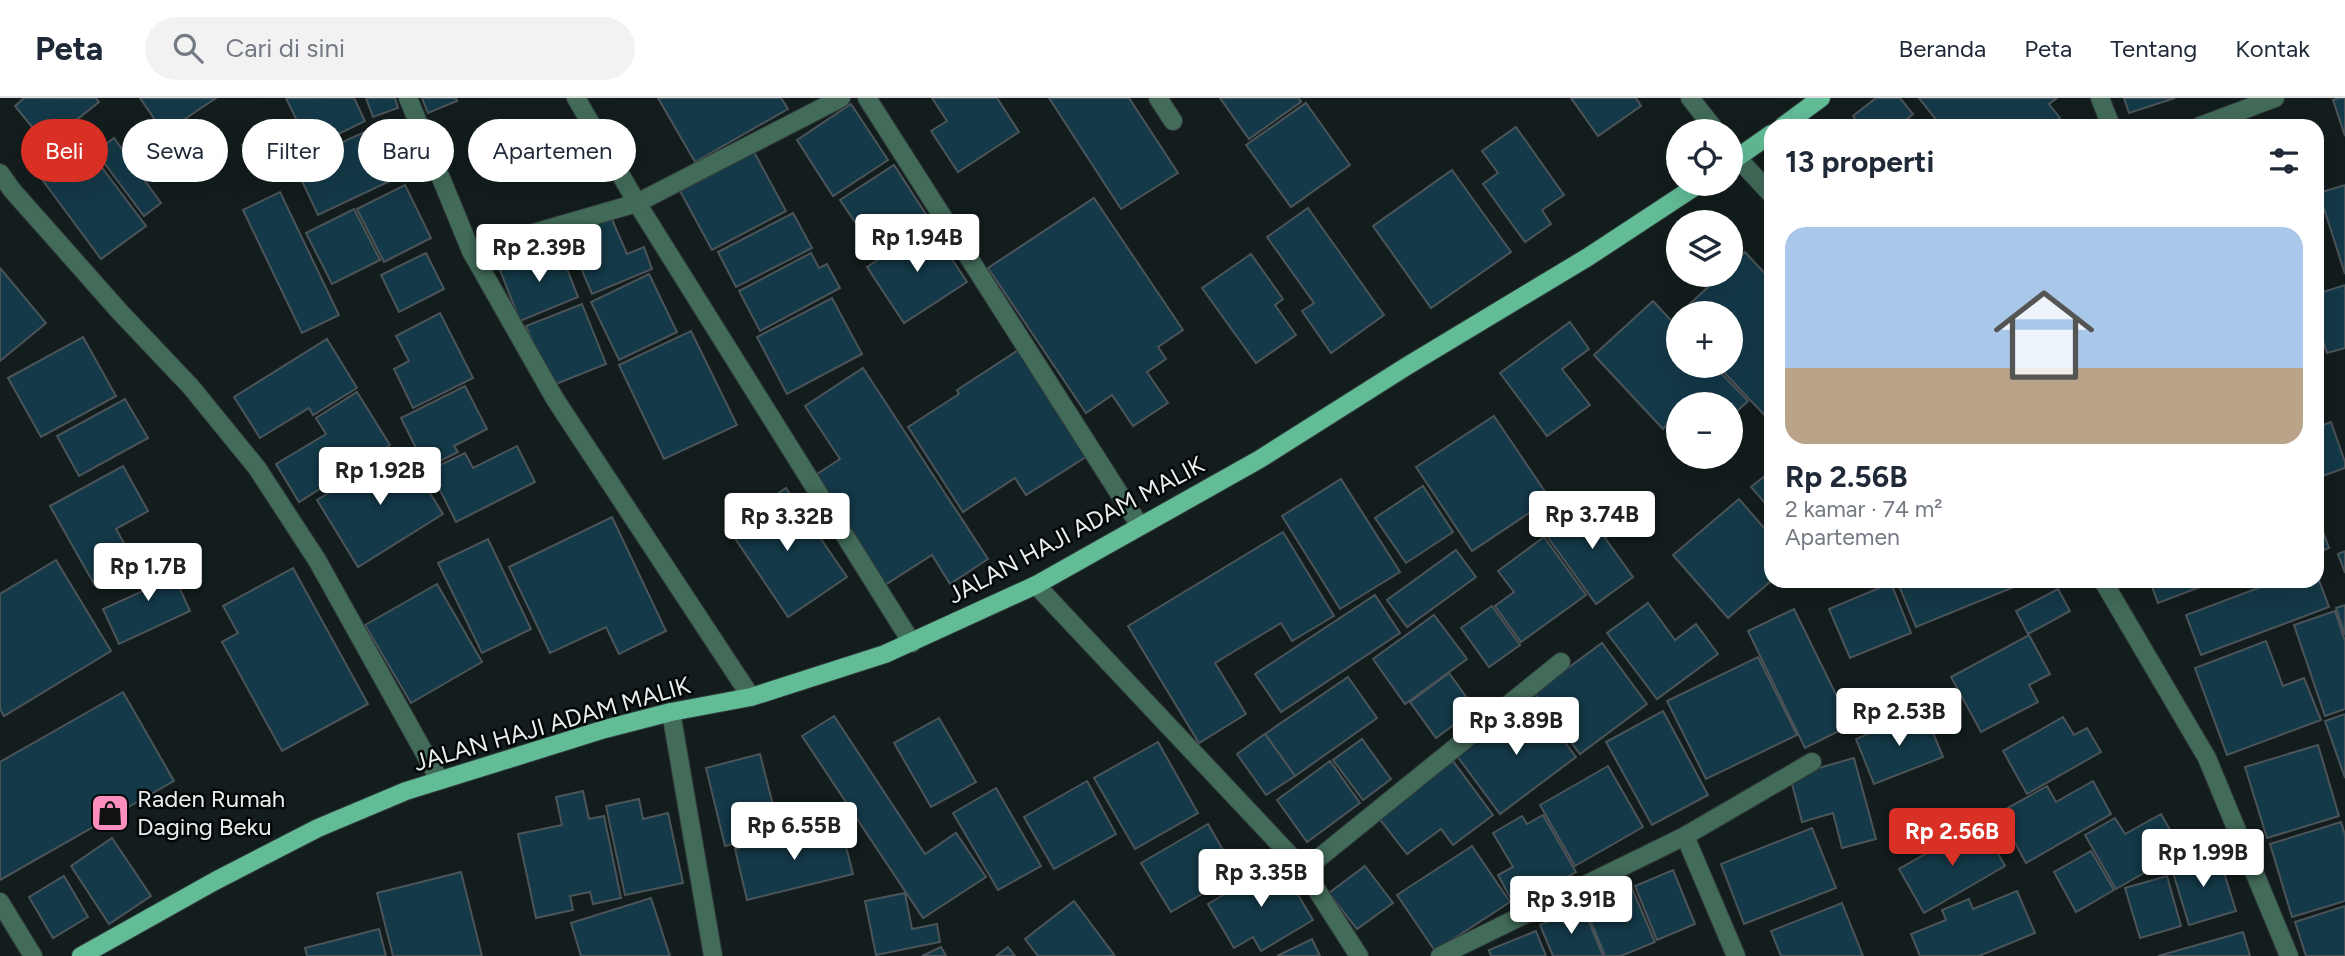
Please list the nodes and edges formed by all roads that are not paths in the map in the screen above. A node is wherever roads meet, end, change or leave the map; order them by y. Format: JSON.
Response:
{"nodes":[{"id":1,"x":408,"y":98,"type":"edge"},
{"id":2,"x":576,"y":98,"type":"edge"},
{"id":3,"x":841,"y":98,"type":"edge"},
{"id":4,"x":867,"y":98,"type":"edge"},
{"id":5,"x":1158,"y":98,"type":"edge"},
{"id":6,"x":1690,"y":98,"type":"edge"},
{"id":7,"x":1821,"y":98,"type":"edge"},
{"id":8,"x":2100,"y":98,"type":"edge"},
{"id":9,"x":2275,"y":98,"type":"edge"},
{"id":10,"x":1707,"y":119,"type":"edge"},
{"id":11,"x":1792,"y":119,"type":"edge"},
{"id":12,"x":2108,"y":119,"type":"edge"},
{"id":13,"x":2219,"y":119,"type":"edge"},
{"id":14,"x":1173,"y":121,"type":"dead end"},
{"id":15,"x":1764,"y":138,"type":"edge"},
{"id":16,"x":1743,"y":151,"type":"edge"},
{"id":17,"x":1743,"y":167,"type":"edge"},
{"id":18,"x":0,"y":173,"type":"edge"},
{"id":19,"x":1764,"y":187,"type":"edge"},
{"id":20,"x":1681,"y":196,"type":"edge"},
{"id":21,"x":637,"y":203,"type":"junction"},
{"id":22,"x":471,"y":251,"type":"junction"},
{"id":23,"x":1140,"y":526,"type":"junction"},
{"id":24,"x":1036,"y":585,"type":"junction"},
{"id":25,"x":2107,"y":588,"type":"edge"},
{"id":26,"x":912,"y":643,"type":"junction"},
{"id":27,"x":1561,"y":662,"type":"dead end"},
{"id":28,"x":751,"y":697,"type":"junction"},
{"id":29,"x":671,"y":712,"type":"junction"},
{"id":30,"x":1812,"y":762,"type":"dead end"},
{"id":31,"x":439,"y":779,"type":"junction"},
{"id":32,"x":1685,"y":836,"type":"junction"},
{"id":33,"x":1304,"y":870,"type":"junction"},
{"id":34,"x":0,"y":902,"type":"edge"},
{"id":35,"x":33,"y":956,"type":"edge"},
{"id":36,"x":81,"y":956,"type":"edge"},
{"id":37,"x":713,"y":956,"type":"edge"},
{"id":38,"x":1359,"y":956,"type":"edge"},
{"id":39,"x":1440,"y":956,"type":"edge"},
{"id":40,"x":1736,"y":956,"type":"edge"},
{"id":41,"x":2289,"y":956,"type":"edge"}],
"edges":[{"from":1,"to":22,"type":"street"},
{"from":2,"to":21,"type":"street"},
{"from":3,"to":21,"type":"street"},
{"from":4,"to":23,"type":"street"},
{"from":5,"to":14,"type":"street"},
{"from":6,"to":10,"type":"street"},
{"from":7,"to":11,"type":"main road"},
{"from":8,"to":12,"type":"street"},
{"from":9,"to":13,"type":"street"},
{"from":15,"to":16,"type":"main road"},
{"from":17,"to":19,"type":"street"},
{"from":18,"to":31,"type":"street"},
{"from":20,"to":23,"type":"main road","name":"JALAN HAJI ADAM MALIK"},
{"from":21,"to":22,"type":"street"},
{"from":21,"to":26,"type":"street"},
{"from":22,"to":28,"type":"street"},
{"from":23,"to":24,"type":"main road","name":"JALAN HAJI ADAM MALIK"},
{"from":24,"to":26,"type":"main road","name":"JALAN HAJI ADAM MALIK"},
{"from":24,"to":33,"type":"street"},
{"from":25,"to":41,"type":"street"},
{"from":26,"to":28,"type":"main road","name":"JALAN HAJI ADAM MALIK"},
{"from":27,"to":33,"type":"street"},
{"from":28,"to":29,"type":"main road","name":"JALAN HAJI ADAM MALIK"},
{"from":29,"to":31,"type":"main road","name":"JALAN HAJI ADAM MALIK"},
{"from":29,"to":37,"type":"street"},
{"from":30,"to":32,"type":"street"},
{"from":31,"to":36,"type":"main road","name":"JALAN HAJI ADAM MALIK"},
{"from":32,"to":39,"type":"street"},
{"from":32,"to":40,"type":"street"},
{"from":33,"to":38,"type":"street"},
{"from":34,"to":35,"type":"street"}]}
